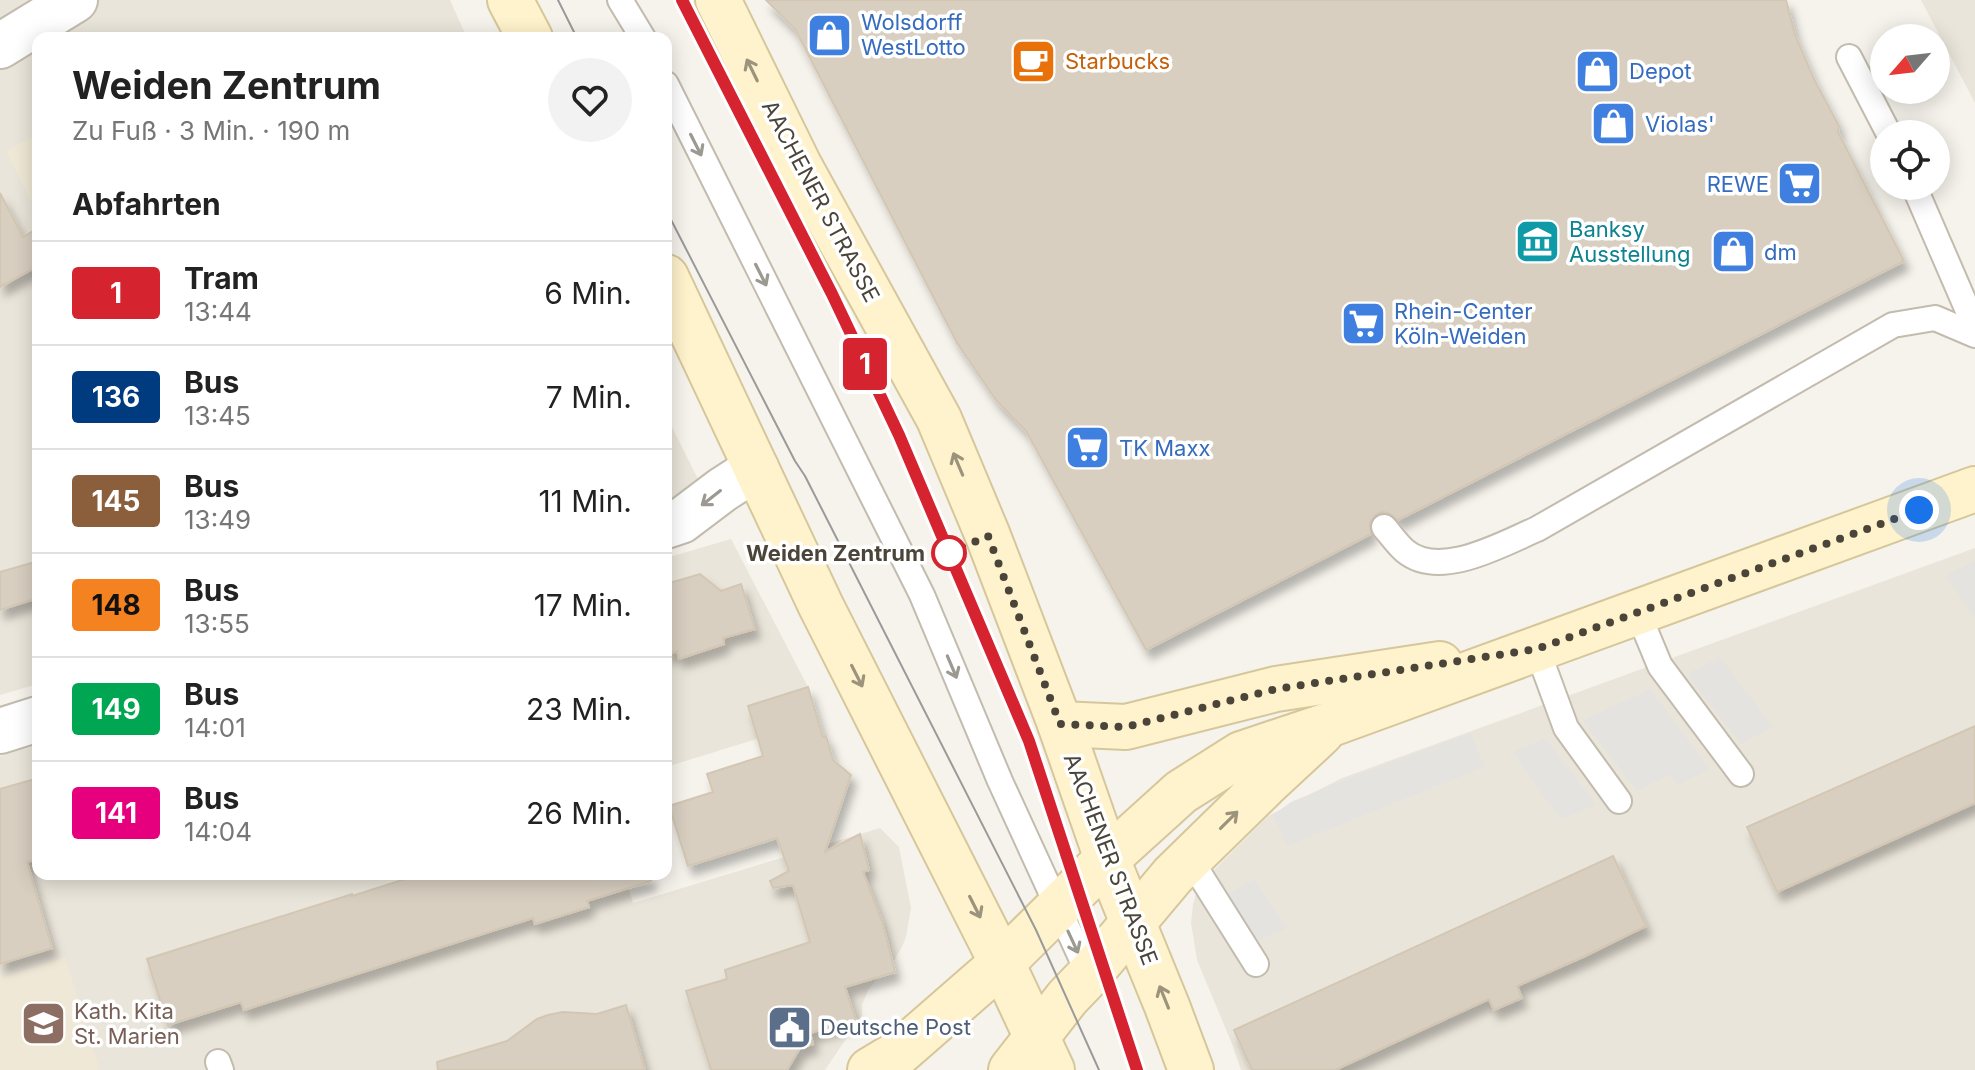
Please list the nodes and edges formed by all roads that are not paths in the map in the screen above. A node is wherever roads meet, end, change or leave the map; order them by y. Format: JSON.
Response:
{"nodes":[{"id":1,"x":75,"y":0,"type":"edge"},
{"id":2,"x":510,"y":0,"type":"edge"},
{"id":3,"x":620,"y":0,"type":"edge"},
{"id":4,"x":718,"y":0,"type":"edge"},
{"id":5,"x":527,"y":32,"type":"edge"},
{"id":6,"x":639,"y":32,"type":"edge"},
{"id":7,"x":0,"y":46,"type":"edge"},
{"id":8,"x":1849,"y":57,"type":"dead end"},
{"id":9,"x":672,"y":96,"type":"edge"},
{"id":10,"x":1882,"y":120,"type":"edge"},
{"id":11,"x":1920,"y":200,"type":"edge"},
{"id":12,"x":672,"y":290,"type":"edge"},
{"id":13,"x":1975,"y":327,"type":"edge"},
{"id":14,"x":1975,"y":335,"type":"edge"},
{"id":15,"x":756,"y":468,"type":"junction"},
{"id":16,"x":1975,"y":489,"type":"edge"},
{"id":17,"x":672,"y":524,"type":"edge"},
{"id":18,"x":1384,"y":527,"type":"dead end"},
{"id":19,"x":1638,"y":613,"type":"junction"},
{"id":20,"x":1537,"y":649,"type":"junction"},
{"id":21,"x":32,"y":721,"type":"edge"},
{"id":22,"x":1060,"y":724,"type":"junction"},
{"id":23,"x":1331,"y":724,"type":"junction"},
{"id":24,"x":0,"y":731,"type":"edge"},
{"id":25,"x":1741,"y":774,"type":"dead end"},
{"id":26,"x":1619,"y":801,"type":"dead end"},
{"id":27,"x":1107,"y":859,"type":"junction"},
{"id":28,"x":1190,"y":859,"type":"junction"},
{"id":29,"x":1057,"y":909,"type":"junction"},
{"id":30,"x":1133,"y":923,"type":"junction"},
{"id":31,"x":1002,"y":963,"type":"junction"},
{"id":32,"x":1256,"y":964,"type":"dead end"},
{"id":33,"x":1089,"y":975,"type":"junction"},
{"id":34,"x":1045,"y":1052,"type":"edge"},
{"id":35,"x":870,"y":1070,"type":"edge"},
{"id":36,"x":1011,"y":1070,"type":"edge"},
{"id":37,"x":1191,"y":1070,"type":"edge"}],
"edges":[{"from":1,"to":7,"type":"street"},
{"from":2,"to":5,"type":"street"},
{"from":3,"to":6,"type":"lane"},
{"from":22,"to":4,"type":"street","name":"AACHENER STRASSE","one_way":true},
{"from":8,"to":10,"type":"lane"},
{"from":9,"to":29,"type":"lane","one_way":true},
{"from":11,"to":13,"type":"lane"},
{"from":12,"to":15,"type":"street"},
{"from":14,"to":18,"type":"lane"},
{"from":15,"to":17,"type":"street","one_way":true},
{"from":15,"to":31,"type":"street","one_way":true},
{"from":16,"to":19,"type":"street"},
{"from":19,"to":20,"type":"street"},
{"from":19,"to":25,"type":"lane"},
{"from":20,"to":22,"type":"street"},
{"from":20,"to":23,"type":"street"},
{"from":20,"to":26,"type":"lane"},
{"from":21,"to":24,"type":"street"},
{"from":22,"to":27,"type":"street","name":"AACHENER STRASSE"},
{"from":23,"to":27,"type":"street"},
{"from":28,"to":23,"type":"street","one_way":true},
{"from":27,"to":29,"type":"street"},
{"from":27,"to":30,"type":"street","name":"AACHENER STRASSE"},
{"from":28,"to":30,"type":"street"},
{"from":28,"to":32,"type":"lane"},
{"from":29,"to":31,"type":"street"},
{"from":29,"to":33,"type":"lane","one_way":true},
{"from":30,"to":33,"type":"street"},
{"from":37,"to":30,"type":"street","name":"AACHENER STRASSE","one_way":true},
{"from":31,"to":34,"type":"street"},
{"from":31,"to":35,"type":"street"},
{"from":33,"to":34,"type":"street"},
{"from":34,"to":36,"type":"street"}]}
